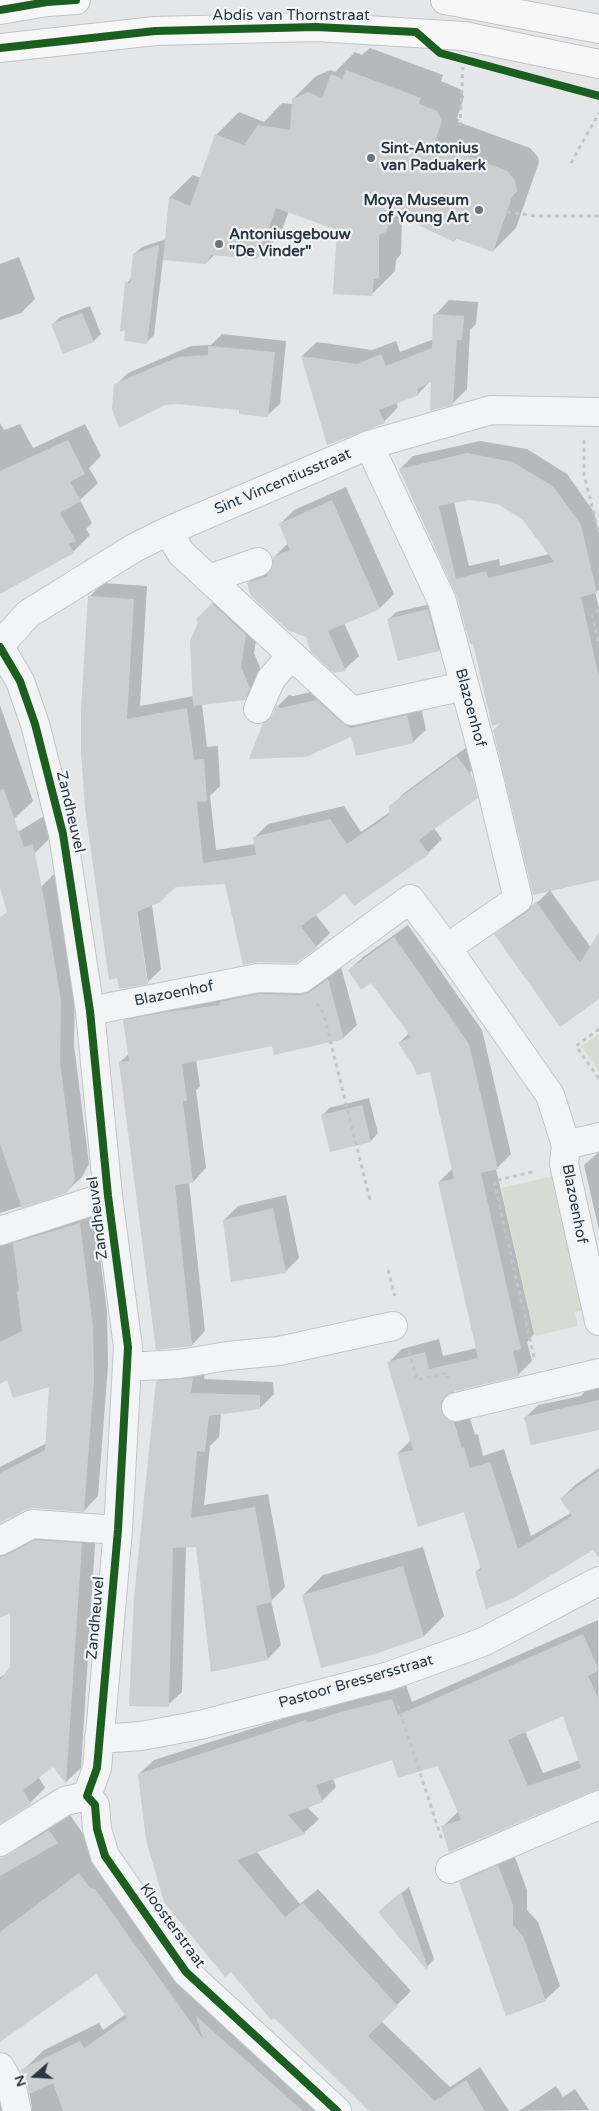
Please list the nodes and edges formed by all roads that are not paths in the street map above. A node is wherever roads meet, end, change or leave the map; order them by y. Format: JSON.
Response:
{"nodes":[{"id":1,"x":76,"y":0,"type":"edge"},
{"id":2,"x":445,"y":0,"type":"edge"},
{"id":3,"x":0,"y":10,"type":"edge"},
{"id":4,"x":599,"y":30,"type":"edge"},
{"id":5,"x":0,"y":48,"type":"edge"},
{"id":6,"x":599,"y":64,"type":"edge"},
{"id":7,"x":592,"y":411,"type":"edge"},
{"id":8,"x":369,"y":445,"type":"junction"},
{"id":9,"x":168,"y":531,"type":"junction"},
{"id":10,"x":258,"y":562,"type":"dead end"},
{"id":11,"x":209,"y":578,"type":"junction"},
{"id":12,"x":0,"y":646,"type":"edge"},
{"id":13,"x":292,"y":655,"type":"junction"},
{"id":14,"x":464,"y":686,"type":"junction"},
{"id":15,"x":258,"y":709,"type":"dead end"},
{"id":16,"x":447,"y":948,"type":"junction"},
{"id":17,"x":90,"y":1011,"type":"junction"},
{"id":18,"x":599,"y":1137,"type":"edge"},
{"id":19,"x":565,"y":1155,"type":"junction"},
{"id":20,"x":108,"y":1196,"type":"junction"},
{"id":21,"x":0,"y":1231,"type":"edge"},
{"id":22,"x":599,"y":1321,"type":"edge"},
{"id":23,"x":393,"y":1326,"type":"dead end"},
{"id":24,"x":126,"y":1366,"type":"junction"},
{"id":25,"x":599,"y":1373,"type":"edge"},
{"id":26,"x":456,"y":1407,"type":"dead end"},
{"id":27,"x":118,"y":1530,"type":"junction"},
{"id":28,"x":0,"y":1542,"type":"edge"},
{"id":29,"x":596,"y":1590,"type":"edge"},
{"id":30,"x":99,"y":1739,"type":"junction"},
{"id":31,"x":87,"y":1796,"type":"junction"},
{"id":32,"x":599,"y":1804,"type":"edge"},
{"id":33,"x":0,"y":1842,"type":"edge"},
{"id":34,"x":451,"y":1869,"type":"road end"},
{"id":35,"x":0,"y":2066,"type":"edge"},
{"id":36,"x":17,"y":2111,"type":"edge"},
{"id":37,"x":336,"y":2111,"type":"edge"}],
"edges":[{"from":1,"to":3,"type":"main road"},
{"from":2,"to":4,"type":"main road"},
{"from":5,"to":6,"type":"main road","name":"Abdis van Thornstraat"},
{"from":7,"to":8,"type":"street","name":"Sint Vincentiusstraat"},
{"from":8,"to":9,"type":"street","name":"Sint Vincentiusstraat"},
{"from":8,"to":14,"type":"street","name":"Blazoenhof"},
{"from":9,"to":11,"type":"street"},
{"from":9,"to":12,"type":"street","name":"Sint Vincentiusstraat"},
{"from":10,"to":11,"type":"street"},
{"from":11,"to":13,"type":"street"},
{"from":12,"to":17,"type":"street","name":"Zandheuvel"},
{"from":13,"to":14,"type":"street"},
{"from":13,"to":15,"type":"street"},
{"from":14,"to":16,"type":"street","name":"Blazoenhof"},
{"from":16,"to":17,"type":"street","name":"Blazoenhof"},
{"from":16,"to":19,"type":"street","name":"Blazoenhof"},
{"from":17,"to":20,"type":"street","name":"Zandheuvel"},
{"from":18,"to":19,"type":"street","name":"Blazoenhof"},
{"from":19,"to":22,"type":"street","name":"Blazoenhof"},
{"from":20,"to":21,"type":"street"},
{"from":20,"to":24,"type":"street","name":"Zandheuvel"},
{"from":23,"to":24,"type":"street"},
{"from":24,"to":27,"type":"street","name":"Zandheuvel"},
{"from":25,"to":26,"type":"street"},
{"from":27,"to":28,"type":"street"},
{"from":27,"to":30,"type":"street","name":"Zandheuvel"},
{"from":29,"to":30,"type":"street","name":"Pastoor Bressersstraat"},
{"from":30,"to":31,"type":"street","name":"Zandheuvel"},
{"from":31,"to":33,"type":"street"},
{"from":31,"to":37,"type":"street","name":"Kloosterstraat"},
{"from":32,"to":34,"type":"street"},
{"from":35,"to":36,"type":"street"}]}
